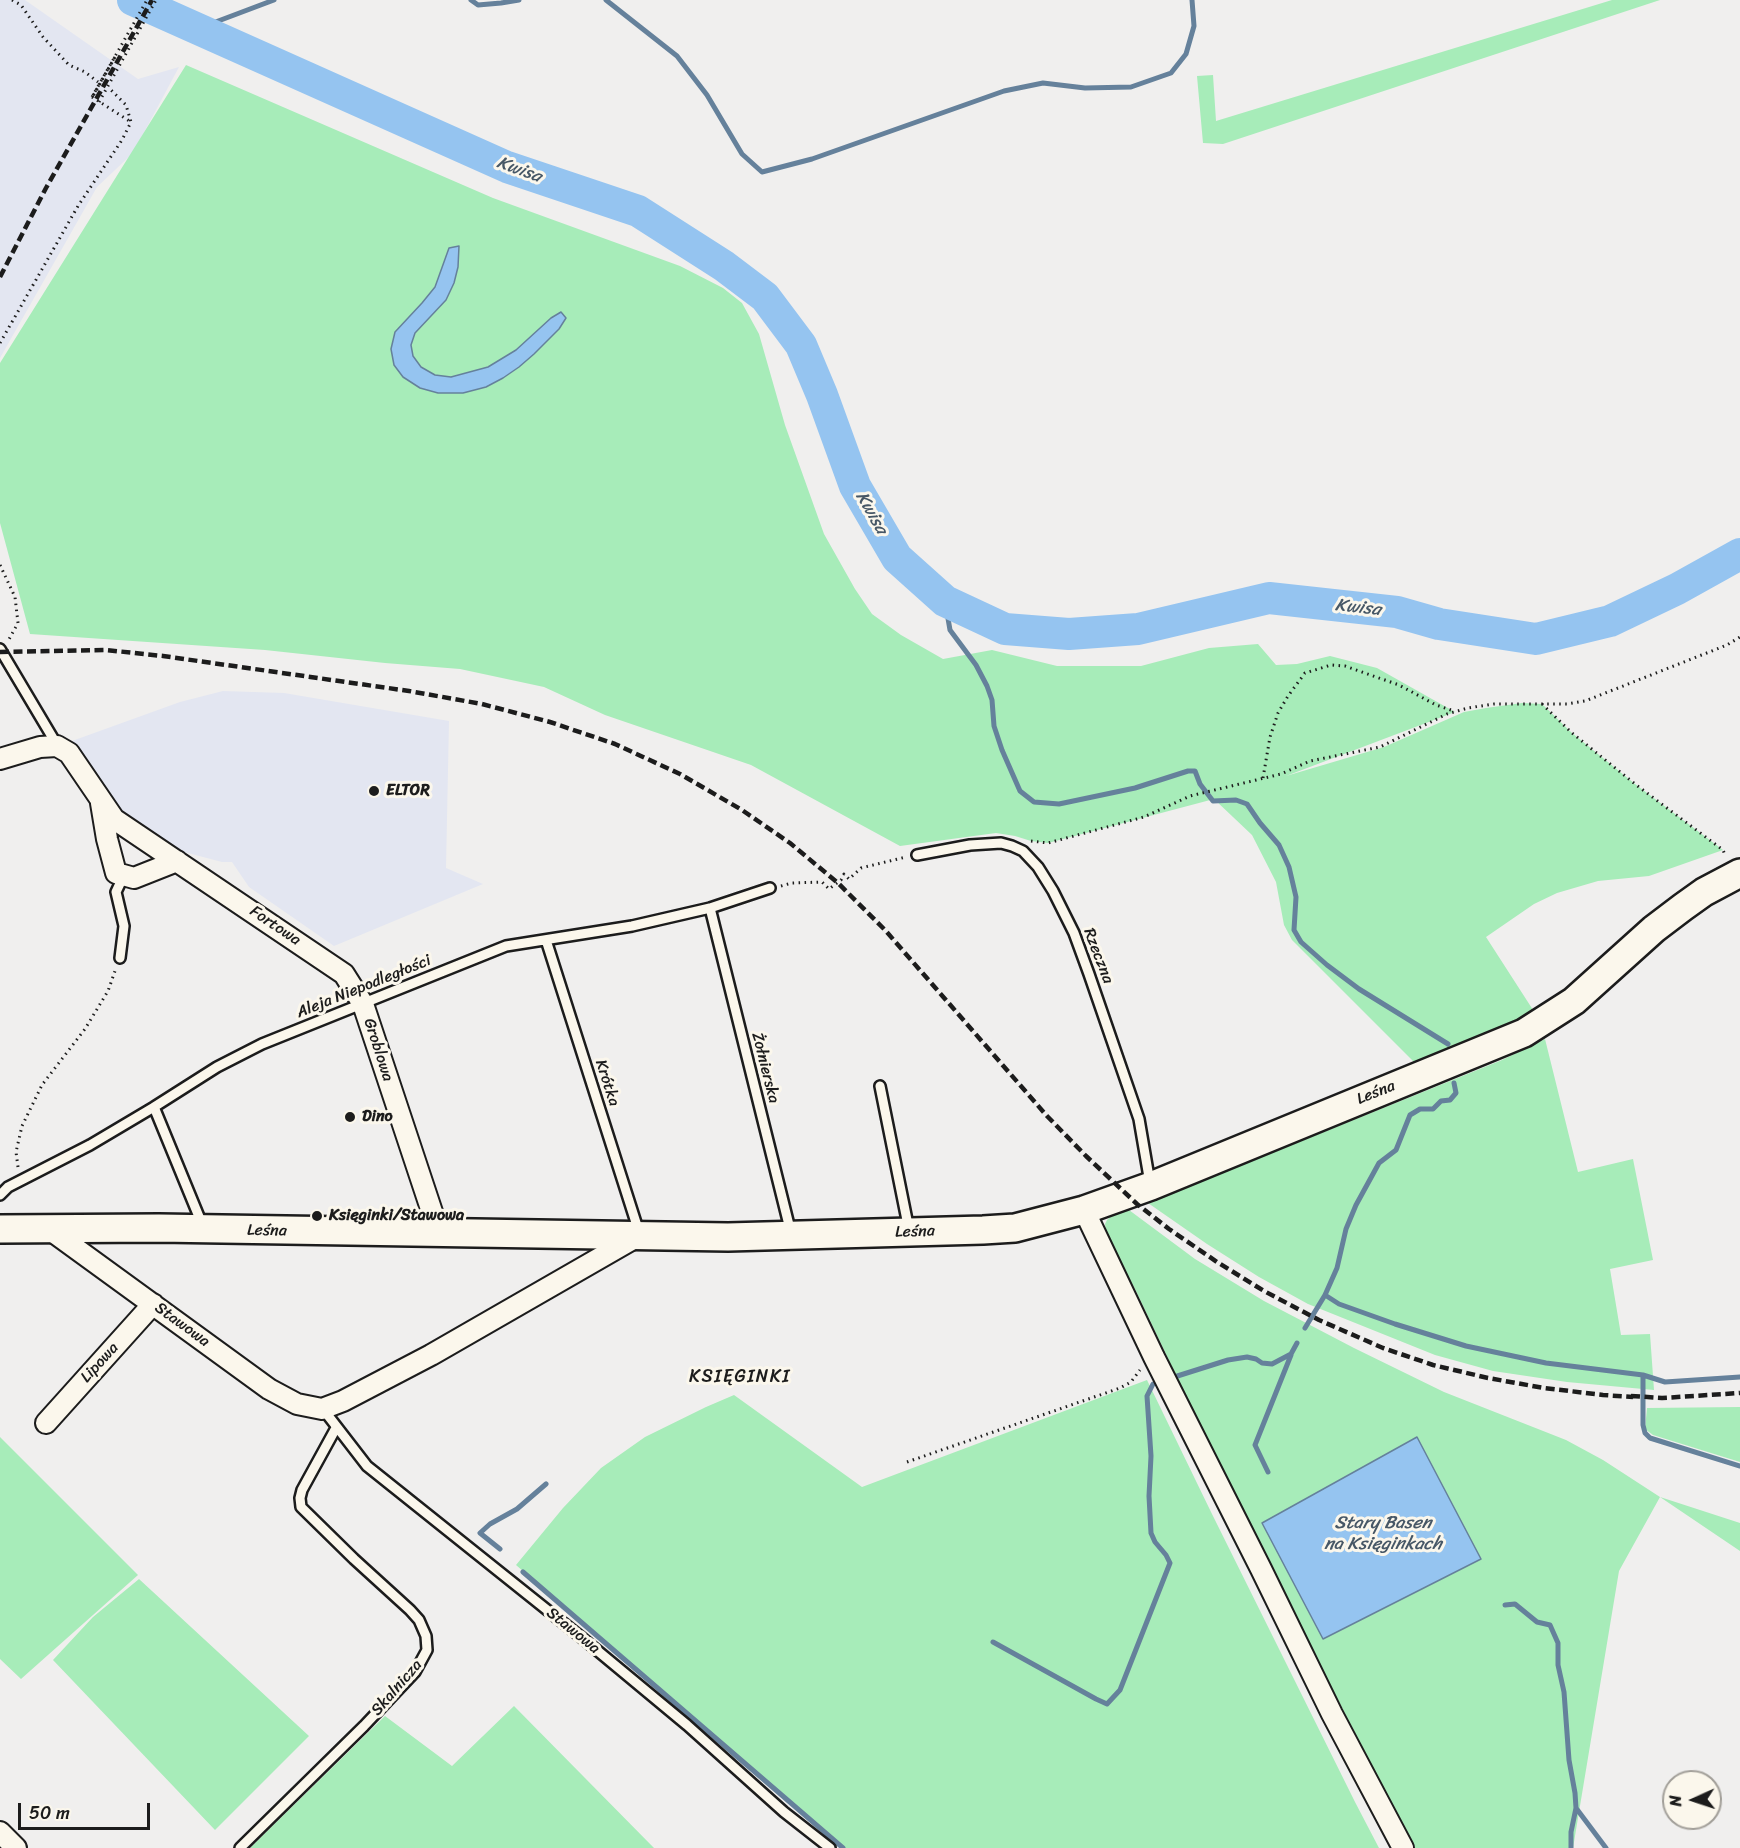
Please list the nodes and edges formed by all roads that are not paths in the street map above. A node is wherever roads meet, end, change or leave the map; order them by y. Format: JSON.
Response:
{"nodes":[{"id":1,"x":1,"y":650,"type":"edge"},
{"id":2,"x":57,"y":746,"type":"junction"},
{"id":3,"x":0,"y":759,"type":"edge"},
{"id":4,"x":101,"y":801,"type":"junction"},
{"id":5,"x":917,"y":855,"type":"road end"},
{"id":6,"x":177,"y":861,"type":"junction"},
{"id":7,"x":1733,"y":866,"type":"edge"},
{"id":8,"x":124,"y":875,"type":"junction"},
{"id":9,"x":771,"y":888,"type":"road end"},
{"id":10,"x":710,"y":908,"type":"junction"},
{"id":11,"x":546,"y":940,"type":"junction"},
{"id":12,"x":120,"y":958,"type":"road end"},
{"id":13,"x":363,"y":1004,"type":"junction"},
{"id":14,"x":880,"y":1086,"type":"dead end"},
{"id":15,"x":154,"y":1107,"type":"junction"},
{"id":16,"x":1151,"y":1186,"type":"junction"},
{"id":17,"x":0,"y":1195,"type":"edge"},
{"id":18,"x":1084,"y":1210,"type":"junction"},
{"id":19,"x":0,"y":1229,"type":"edge"},
{"id":20,"x":49,"y":1229,"type":"junction"},
{"id":21,"x":204,"y":1229,"type":"junction"},
{"id":22,"x":910,"y":1232,"type":"junction"},
{"id":23,"x":439,"y":1233,"type":"junction"},
{"id":24,"x":640,"y":1235,"type":"junction"},
{"id":25,"x":791,"y":1235,"type":"junction"},
{"id":26,"x":153,"y":1304,"type":"junction"},
{"id":27,"x":322,"y":1409,"type":"junction"},
{"id":28,"x":46,"y":1423,"type":"dead end"},
{"id":29,"x":336,"y":1428,"type":"junction"},
{"id":30,"x":0,"y":1832,"type":"edge"},
{"id":31,"x":16,"y":1848,"type":"edge"},
{"id":32,"x":240,"y":1848,"type":"edge"},
{"id":33,"x":830,"y":1848,"type":"edge"},
{"id":34,"x":1403,"y":1848,"type":"edge"}],
"edges":[{"from":1,"to":2,"type":"lane"},
{"from":2,"to":3,"type":"street"},
{"from":2,"to":4,"type":"street","name":"Fortowa"},
{"from":4,"to":6,"type":"street","name":"Fortowa"},
{"from":4,"to":8,"type":"street","name":"Fortowa"},
{"from":5,"to":16,"type":"lane","name":"Rzeczna"},
{"from":6,"to":8,"type":"street"},
{"from":6,"to":13,"type":"street","name":"Fortowa"},
{"from":7,"to":16,"type":"main road","name":"Leśna"},
{"from":8,"to":12,"type":"lane"},
{"from":9,"to":10,"type":"lane","name":"Aleja Niepodległości"},
{"from":10,"to":11,"type":"lane","name":"Aleja Niepodległości"},
{"from":10,"to":25,"type":"lane","name":"Żołnierska"},
{"from":11,"to":13,"type":"lane","name":"Aleja Niepodległości"},
{"from":11,"to":24,"type":"lane","name":"Krótka"},
{"from":13,"to":15,"type":"lane","name":"Aleja Niepodległości"},
{"from":13,"to":23,"type":"street","name":"Groblowa"},
{"from":14,"to":22,"type":"lane"},
{"from":15,"to":17,"type":"lane","name":"Aleja Niepodległości"},
{"from":15,"to":21,"type":"lane"},
{"from":16,"to":18,"type":"main road","name":"Leśna"},
{"from":18,"to":22,"type":"main road","name":"Leśna"},
{"from":18,"to":34,"type":"street"},
{"from":19,"to":20,"type":"main road","name":"Leśna"},
{"from":20,"to":21,"type":"main road","name":"Leśna"},
{"from":20,"to":26,"type":"street","name":"Stawowa"},
{"from":21,"to":23,"type":"main road","name":"Leśna"},
{"from":22,"to":25,"type":"main road","name":"Leśna"},
{"from":23,"to":24,"type":"main road","name":"Leśna"},
{"from":24,"to":25,"type":"main road","name":"Leśna"},
{"from":24,"to":27,"type":"street"},
{"from":26,"to":27,"type":"street","name":"Stawowa"},
{"from":26,"to":28,"type":"street","name":"Lipowa"},
{"from":27,"to":29,"type":"lane","name":"Stawowa"},
{"from":29,"to":32,"type":"lane","name":"Skalnicza"},
{"from":29,"to":33,"type":"lane","name":"Stawowa"},
{"from":30,"to":31,"type":"street"}]}
